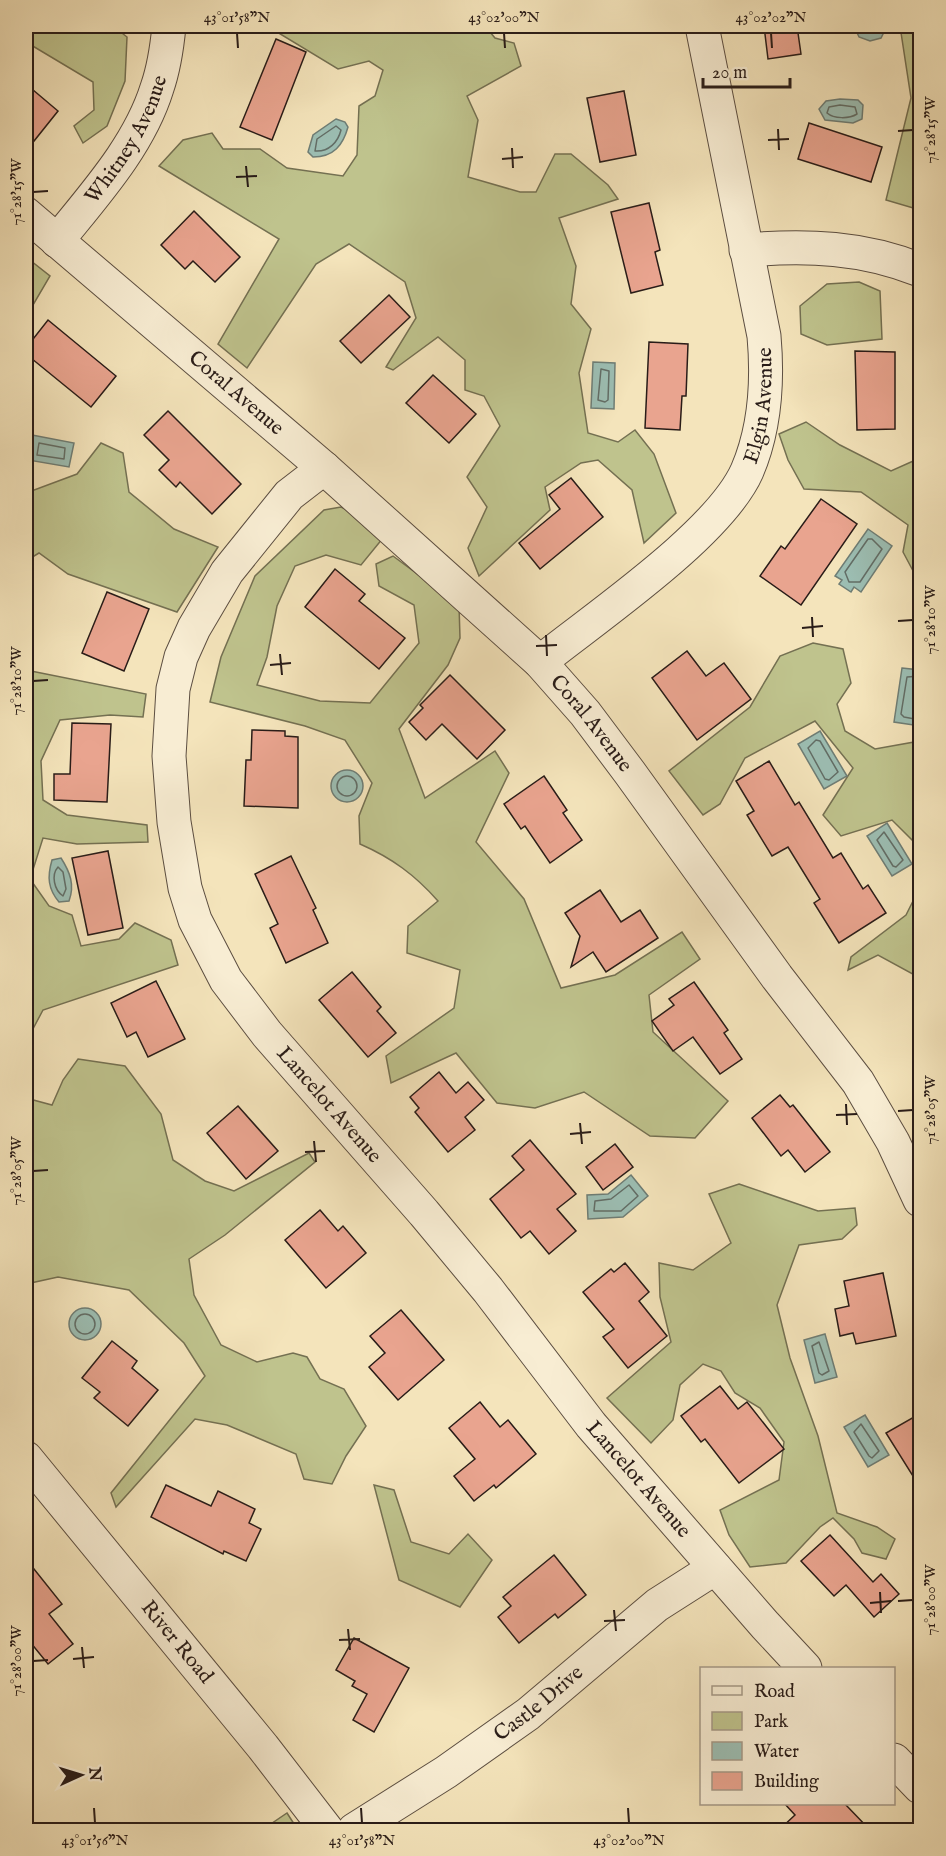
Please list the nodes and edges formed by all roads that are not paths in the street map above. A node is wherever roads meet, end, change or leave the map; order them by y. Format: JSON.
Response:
{"nodes":[{"id":1,"x":169,"y":26,"type":"edge"},
{"id":2,"x":702,"y":26,"type":"edge"},
{"id":3,"x":26,"y":214,"type":"edge"},
{"id":4,"x":57,"y":241,"type":"junction"},
{"id":5,"x":746,"y":250,"type":"junction"},
{"id":6,"x":921,"y":270,"type":"edge"},
{"id":7,"x":324,"y":468,"type":"junction"},
{"id":8,"x":540,"y":662,"type":"junction"},
{"id":9,"x":918,"y":1187,"type":"edge"},
{"id":10,"x":26,"y":1458,"type":"edge"},
{"id":11,"x":715,"y":1568,"type":"junction"},
{"id":12,"x":805,"y":1667,"type":"edge"},
{"id":13,"x":895,"y":1761,"type":"edge"},
{"id":14,"x":921,"y":1786,"type":"edge"},
{"id":15,"x":327,"y":1830,"type":"edge"},
{"id":16,"x":354,"y":1830,"type":"edge"}],
"edges":[{"from":1,"to":4,"type":"street","name":"Whitney Avenue"},
{"from":2,"to":5,"type":"street","name":"Elgin Avenue"},
{"from":3,"to":4,"type":"street","name":"Coral Avenue"},
{"from":4,"to":7,"type":"street","name":"Coral Avenue"},
{"from":5,"to":6,"type":"street"},
{"from":5,"to":8,"type":"street","name":"Elgin Avenue"},
{"from":7,"to":8,"type":"street","name":"Coral Avenue"},
{"from":7,"to":11,"type":"street","name":"Lancelot Avenue"},
{"from":8,"to":9,"type":"street","name":"Coral Avenue"},
{"from":10,"to":15,"type":"street","name":"River Road"},
{"from":11,"to":12,"type":"street","name":"Lancelot Avenue"},
{"from":11,"to":16,"type":"street","name":"Castle Drive"},
{"from":13,"to":14,"type":"street"}]}
